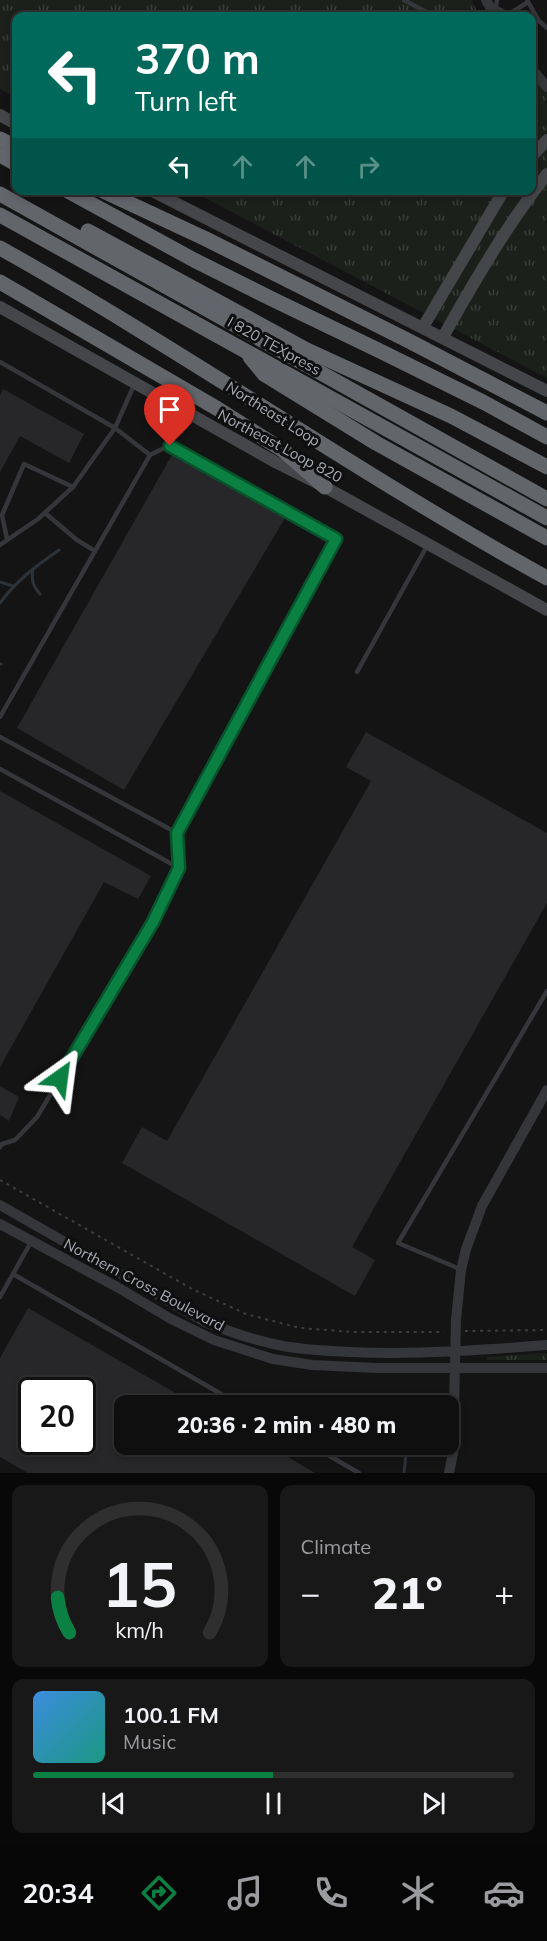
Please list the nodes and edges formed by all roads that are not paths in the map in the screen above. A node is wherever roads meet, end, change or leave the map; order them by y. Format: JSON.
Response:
{"nodes":[{"id":1,"x":404,"y":0,"type":"edge"},
{"id":2,"x":497,"y":0,"type":"edge"},
{"id":3,"x":527,"y":1,"type":"edge"},
{"id":4,"x":492,"y":9,"type":"edge"},
{"id":5,"x":426,"y":12,"type":"edge"},
{"id":6,"x":512,"y":12,"type":"edge"},
{"id":7,"x":536,"y":16,"type":"edge"},
{"id":8,"x":547,"y":28,"type":"edge"},
{"id":9,"x":536,"y":74,"type":"edge"},
{"id":10,"x":547,"y":87,"type":"edge"},
{"id":11,"x":547,"y":140,"type":"edge"},
{"id":12,"x":536,"y":152,"type":"edge"},
{"id":13,"x":547,"y":174,"type":"edge"},
{"id":14,"x":536,"y":188,"type":"edge"},
{"id":15,"x":0,"y":194,"type":"edge"},
{"id":16,"x":75,"y":195,"type":"edge"},
{"id":17,"x":112,"y":195,"type":"edge"},
{"id":18,"x":160,"y":195,"type":"edge"},
{"id":19,"x":501,"y":195,"type":"edge"},
{"id":20,"x":530,"y":195,"type":"edge"},
{"id":21,"x":25,"y":207,"type":"junction"},
{"id":22,"x":0,"y":215,"type":"edge"},
{"id":23,"x":477,"y":235,"type":"junction"},
{"id":24,"x":497,"y":245,"type":"junction"},
{"id":25,"x":0,"y":248,"type":"edge"},
{"id":26,"x":0,"y":282,"type":"edge"},
{"id":27,"x":0,"y":307,"type":"edge"},
{"id":28,"x":423,"y":327,"type":"junction"},
{"id":29,"x":443,"y":337,"type":"junction"},
{"id":30,"x":244,"y":350,"type":"junction"},
{"id":31,"x":0,"y":362,"type":"edge"},
{"id":32,"x":135,"y":383,"type":"junction"},
{"id":33,"x":547,"y":391,"type":"edge"},
{"id":34,"x":547,"y":413,"type":"edge"},
{"id":35,"x":115,"y":428,"type":"junction"},
{"id":36,"x":547,"y":437,"type":"edge"},
{"id":37,"x":150,"y":455,"type":"junction"},
{"id":38,"x":547,"y":466,"type":"edge"},
{"id":39,"x":73,"y":487,"type":"junction"},
{"id":40,"x":326,"y":487,"type":"junction"},
{"id":41,"x":547,"y":499,"type":"edge"},
{"id":42,"x":45,"y":513,"type":"junction"},
{"id":43,"x":547,"y":518,"type":"edge"},
{"id":44,"x":547,"y":538,"type":"edge"},
{"id":45,"x":7,"y":539,"type":"junction"},
{"id":46,"x":0,"y":544,"type":"edge"},
{"id":47,"x":428,"y":544,"type":"junction"},
{"id":48,"x":95,"y":551,"type":"junction"},
{"id":49,"x":547,"y":578,"type":"edge"},
{"id":50,"x":547,"y":610,"type":"edge"},
{"id":51,"x":357,"y":672,"type":"dead end"},
{"id":52,"x":0,"y":717,"type":"edge"},
{"id":53,"x":0,"y":736,"type":"edge"},
{"id":54,"x":0,"y":769,"type":"edge"},
{"id":55,"x":177,"y":833,"type":"junction"},
{"id":56,"x":179,"y":868,"type":"junction"},
{"id":57,"x":547,"y":991,"type":"edge"},
{"id":58,"x":547,"y":1090,"type":"edge"},
{"id":59,"x":544,"y":1102,"type":"edge"},
{"id":60,"x":1,"y":1145,"type":"edge"},
{"id":61,"x":0,"y":1205,"type":"edge"},
{"id":62,"x":0,"y":1224,"type":"edge"},
{"id":63,"x":32,"y":1241,"type":"junction"},
{"id":64,"x":461,"y":1270,"type":"junction"},
{"id":65,"x":13,"y":1274,"type":"junction"},
{"id":66,"x":0,"y":1297,"type":"edge"},
{"id":67,"x":547,"y":1345,"type":"edge"},
{"id":68,"x":456,"y":1351,"type":"junction"},
{"id":69,"x":456,"y":1368,"type":"junction"},
{"id":70,"x":547,"y":1368,"type":"edge"},
{"id":71,"x":223,"y":1395,"type":"edge"},
{"id":72,"x":328,"y":1455,"type":"edge"},
{"id":73,"x":359,"y":1473,"type":"edge"},
{"id":74,"x":449,"y":1473,"type":"edge"}],
"edges":[{"from":1,"to":5,"type":"lane"},
{"from":2,"to":4,"type":"lane"},
{"from":3,"to":6,"type":"lane"},
{"from":7,"to":8,"type":"lane"},
{"from":9,"to":10,"type":"street"},
{"from":11,"to":12,"type":"main road"},
{"from":13,"to":14,"type":"main road"},
{"from":15,"to":21,"type":"highway","name":"I 820 TEXpress"},
{"from":16,"to":36,"type":"highway"},
{"from":17,"to":34,"type":"highway"},
{"from":18,"to":28,"type":"main road"},
{"from":19,"to":23,"type":"main road"},
{"from":20,"to":24,"type":"main road"},
{"from":21,"to":38,"type":"highway"},
{"from":21,"to":41,"type":"highway","name":"I 820 TEXpress"},
{"from":22,"to":30,"type":"highway","name":"I 820 TEXpress"},
{"from":23,"to":24,"type":"main road"},
{"from":23,"to":28,"type":"main road"},
{"from":24,"to":29,"type":"main road"},
{"from":25,"to":49,"type":"highway","name":"Northeast Loop"},
{"from":26,"to":40,"type":"highway"},
{"from":27,"to":32,"type":"main road","name":"Northeast Loop 820"},
{"from":28,"to":29,"type":"main road"},
{"from":29,"to":33,"type":"main road"},
{"from":30,"to":43,"type":"highway","name":"I 820 TEXpress"},
{"from":30,"to":44,"type":"highway"},
{"from":31,"to":35,"type":"lane"},
{"from":32,"to":35,"type":"lane"},
{"from":32,"to":40,"type":"main road","name":"Northeast Loop 820"},
{"from":35,"to":37,"type":"lane"},
{"from":35,"to":39,"type":"lane"},
{"from":37,"to":48,"type":"lane"},
{"from":37,"to":55,"type":"lane"},
{"from":39,"to":42,"type":"lane"},
{"from":39,"to":45,"type":"lane"},
{"from":40,"to":47,"type":"main road","name":"Northeast Loop 820"},
{"from":42,"to":45,"type":"lane"},
{"from":42,"to":48,"type":"lane"},
{"from":45,"to":46,"type":"lane"},
{"from":47,"to":50,"type":"main road","name":"Northeast Loop 820"},
{"from":47,"to":51,"type":"lane"},
{"from":48,"to":52,"type":"lane"},
{"from":53,"to":55,"type":"lane"},
{"from":54,"to":56,"type":"lane"},
{"from":55,"to":56,"type":"lane"},
{"from":56,"to":60,"type":"lane"},
{"from":57,"to":64,"type":"lane"},
{"from":58,"to":59,"type":"street"},
{"from":59,"to":64,"type":"street"},
{"from":61,"to":68,"type":"street","name":"Northern Cross Boulevard"},
{"from":62,"to":63,"type":"street","name":"Northern Cross Boulevard"},
{"from":63,"to":65,"type":"lane"},
{"from":63,"to":69,"type":"street","name":"Northern Cross Boulevard"},
{"from":64,"to":68,"type":"street"},
{"from":65,"to":66,"type":"lane"},
{"from":65,"to":71,"type":"lane"},
{"from":67,"to":68,"type":"street","name":"Northern Cross Boulevard"},
{"from":68,"to":69,"type":"street"},
{"from":69,"to":70,"type":"street","name":"Northern Cross Boulevard"},
{"from":69,"to":74,"type":"street"},
{"from":72,"to":73,"type":"lane"}]}
